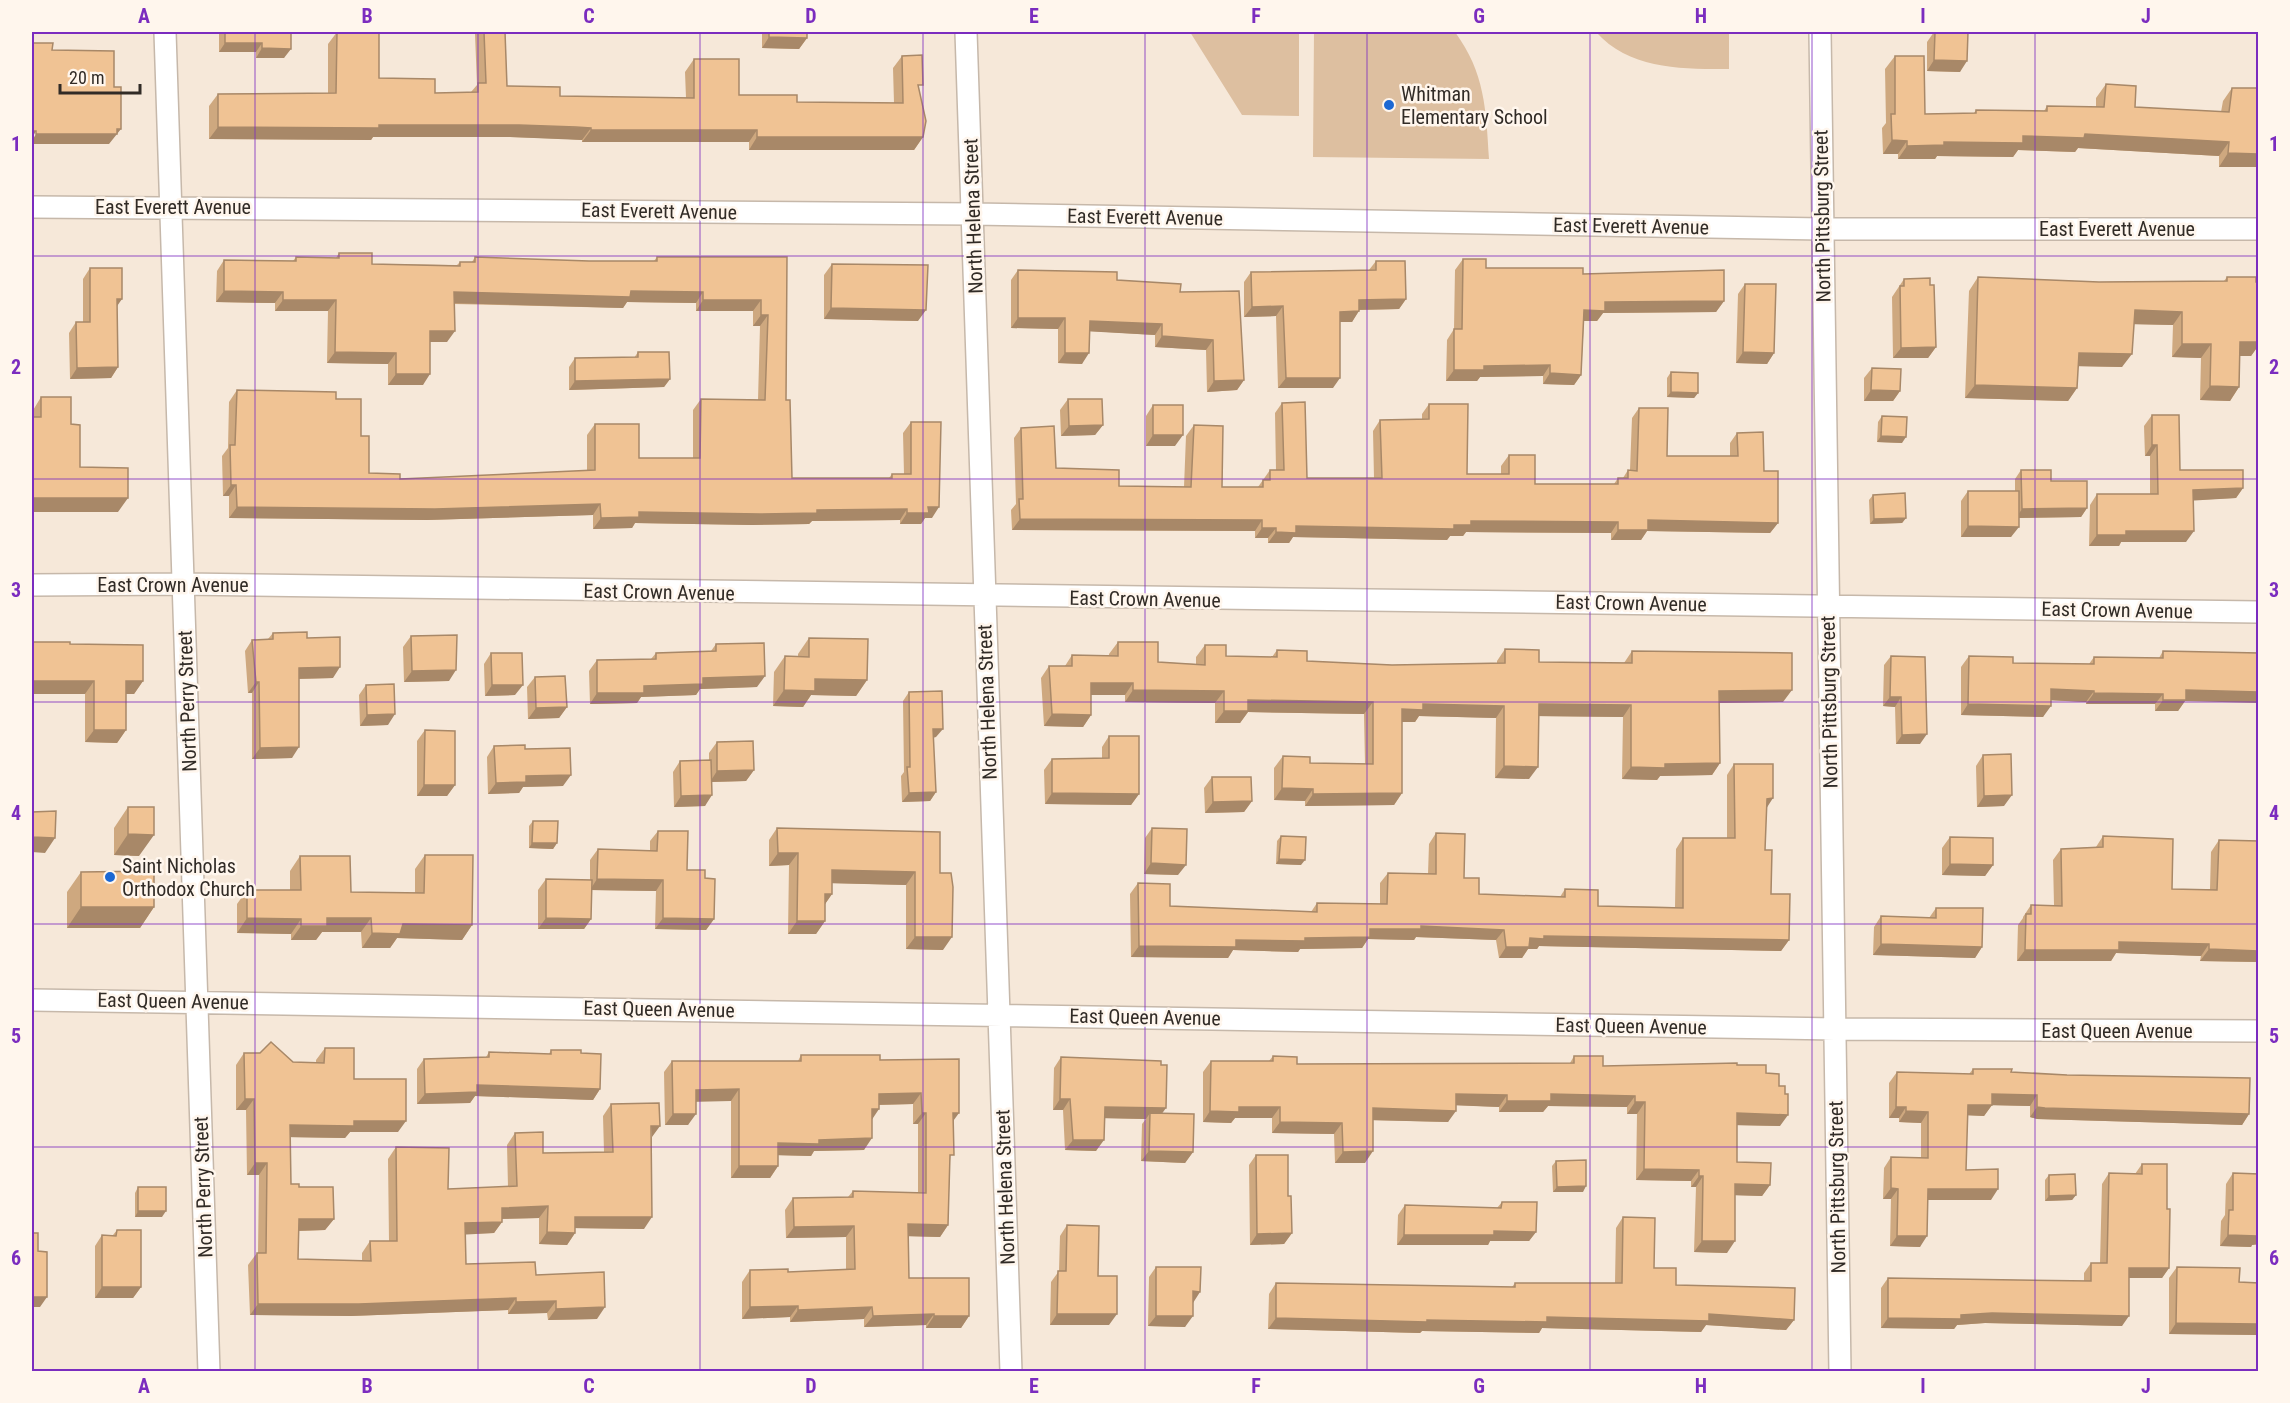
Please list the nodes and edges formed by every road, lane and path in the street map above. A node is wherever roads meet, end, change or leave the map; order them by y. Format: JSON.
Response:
{"nodes":[{"id":1,"x":165,"y":32,"type":"edge"},
{"id":2,"x":966,"y":32,"type":"edge"},
{"id":3,"x":1820,"y":32,"type":"edge"},
{"id":4,"x":171,"y":206,"type":"junction"},
{"id":5,"x":32,"y":207,"type":"edge"},
{"id":6,"x":974,"y":214,"type":"junction"},
{"id":7,"x":1822,"y":229,"type":"junction"},
{"id":8,"x":2259,"y":229,"type":"edge"},
{"id":9,"x":184,"y":584,"type":"junction"},
{"id":10,"x":32,"y":585,"type":"edge"},
{"id":11,"x":984,"y":597,"type":"junction"},
{"id":12,"x":1827,"y":605,"type":"junction"},
{"id":13,"x":2259,"y":612,"type":"edge"},
{"id":14,"x":32,"y":1000,"type":"edge"},
{"id":15,"x":196,"y":1001,"type":"junction"},
{"id":16,"x":999,"y":1014,"type":"junction"},
{"id":17,"x":1835,"y":1029,"type":"junction"},
{"id":18,"x":2259,"y":1031,"type":"edge"},
{"id":19,"x":209,"y":1371,"type":"edge"},
{"id":20,"x":1011,"y":1371,"type":"edge"},
{"id":21,"x":1840,"y":1371,"type":"edge"}],
"edges":[{"from":1,"to":4,"type":"street","name":"North Perry Street"},
{"from":2,"to":6,"type":"street","name":"North Helena Street"},
{"from":3,"to":7,"type":"street","name":"North Pittsburg Street"},
{"from":4,"to":5,"type":"street","name":"East Everett Avenue"},
{"from":4,"to":6,"type":"street","name":"East Everett Avenue"},
{"from":4,"to":9,"type":"street","name":"North Perry Street"},
{"from":6,"to":7,"type":"street","name":"East Everett Avenue"},
{"from":6,"to":11,"type":"street","name":"North Helena Street"},
{"from":7,"to":8,"type":"street","name":"East Everett Avenue"},
{"from":7,"to":12,"type":"street","name":"North Pittsburg Street"},
{"from":9,"to":10,"type":"street","name":"East Crown Avenue"},
{"from":9,"to":11,"type":"street","name":"East Crown Avenue"},
{"from":9,"to":15,"type":"street","name":"North Perry Street"},
{"from":11,"to":12,"type":"street","name":"East Crown Avenue"},
{"from":11,"to":16,"type":"street","name":"North Helena Street"},
{"from":12,"to":13,"type":"street","name":"East Crown Avenue"},
{"from":12,"to":17,"type":"street","name":"North Pittsburg Street"},
{"from":14,"to":15,"type":"street","name":"East Queen Avenue"},
{"from":15,"to":16,"type":"street","name":"East Queen Avenue"},
{"from":15,"to":19,"type":"street","name":"North Perry Street"},
{"from":16,"to":17,"type":"street","name":"East Queen Avenue"},
{"from":16,"to":20,"type":"street","name":"North Helena Street"},
{"from":17,"to":18,"type":"street","name":"East Queen Avenue"},
{"from":17,"to":21,"type":"street","name":"North Pittsburg Street"}]}
